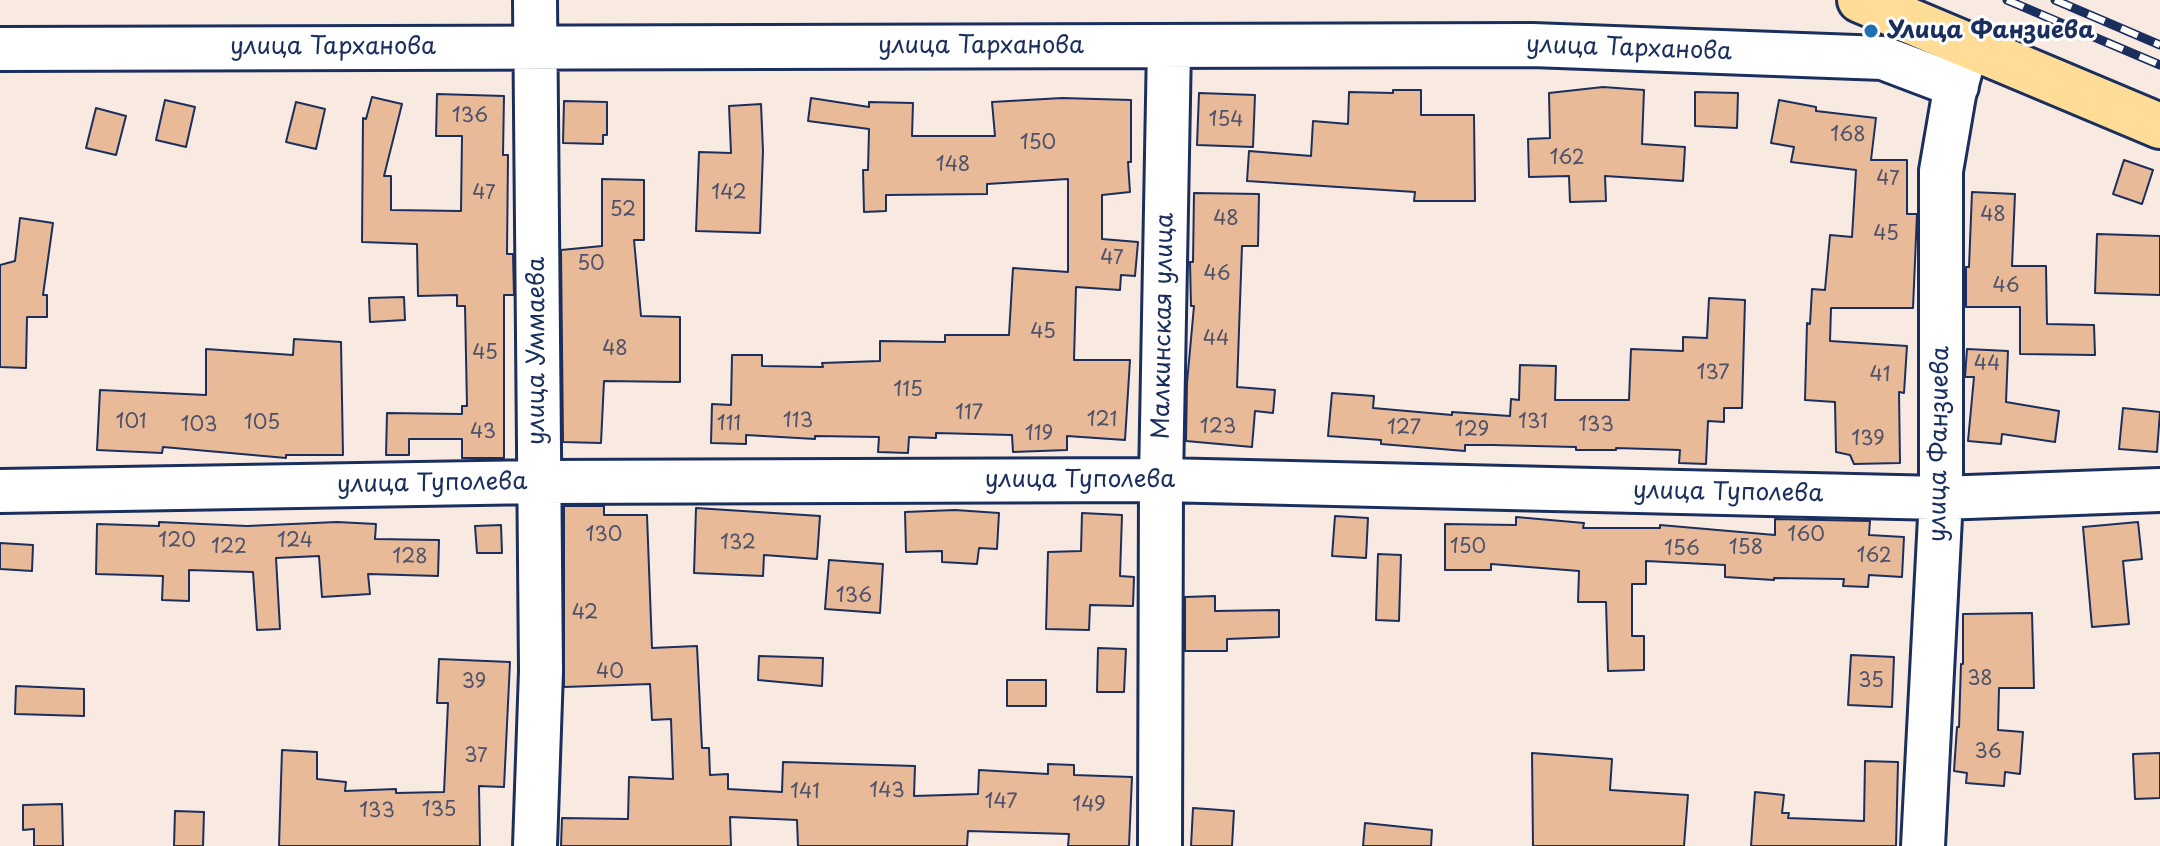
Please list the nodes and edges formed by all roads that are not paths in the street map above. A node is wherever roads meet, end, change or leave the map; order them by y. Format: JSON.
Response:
{"nodes":[{"id":1,"x":535,"y":0,"type":"edge"},
{"id":2,"x":1860,"y":0,"type":"edge"},
{"id":3,"x":537,"y":46,"type":"junction"},
{"id":4,"x":1169,"y":46,"type":"junction"},
{"id":5,"x":0,"y":49,"type":"edge"},
{"id":6,"x":1962,"y":66,"type":"junction"},
{"id":7,"x":2160,"y":126,"type":"edge"},
{"id":8,"x":1161,"y":480,"type":"junction"},
{"id":9,"x":538,"y":482,"type":"junction"},
{"id":10,"x":2160,"y":490,"type":"edge"},
{"id":11,"x":0,"y":491,"type":"edge"},
{"id":12,"x":1941,"y":498,"type":"junction"},
{"id":13,"x":535,"y":846,"type":"edge"},
{"id":14,"x":1160,"y":846,"type":"edge"},
{"id":15,"x":1923,"y":846,"type":"edge"}],
"edges":[{"from":1,"to":3,"type":"street","name":"улица Уммаева"},
{"from":2,"to":6,"type":"main road"},
{"from":3,"to":4,"type":"street","name":"улица Тарханова"},
{"from":3,"to":5,"type":"street","name":"улица Тарханова"},
{"from":3,"to":9,"type":"street","name":"улица Уммаева"},
{"from":4,"to":6,"type":"street","name":"улица Тарханова"},
{"from":4,"to":8,"type":"street","name":"Малкинская улица"},
{"from":6,"to":7,"type":"main road"},
{"from":6,"to":12,"type":"street","name":"улица Фанзиева"},
{"from":8,"to":9,"type":"street","name":"улица Туполева"},
{"from":8,"to":12,"type":"street","name":"улица Туполева"},
{"from":8,"to":14,"type":"street","name":"Малкинская улица"},
{"from":9,"to":11,"type":"street","name":"улица Туполева"},
{"from":9,"to":13,"type":"street","name":"улица Уммаева"},
{"from":10,"to":12,"type":"street","name":"улица Туполева"},
{"from":12,"to":15,"type":"street","name":"улица Фанзиева"}]}
